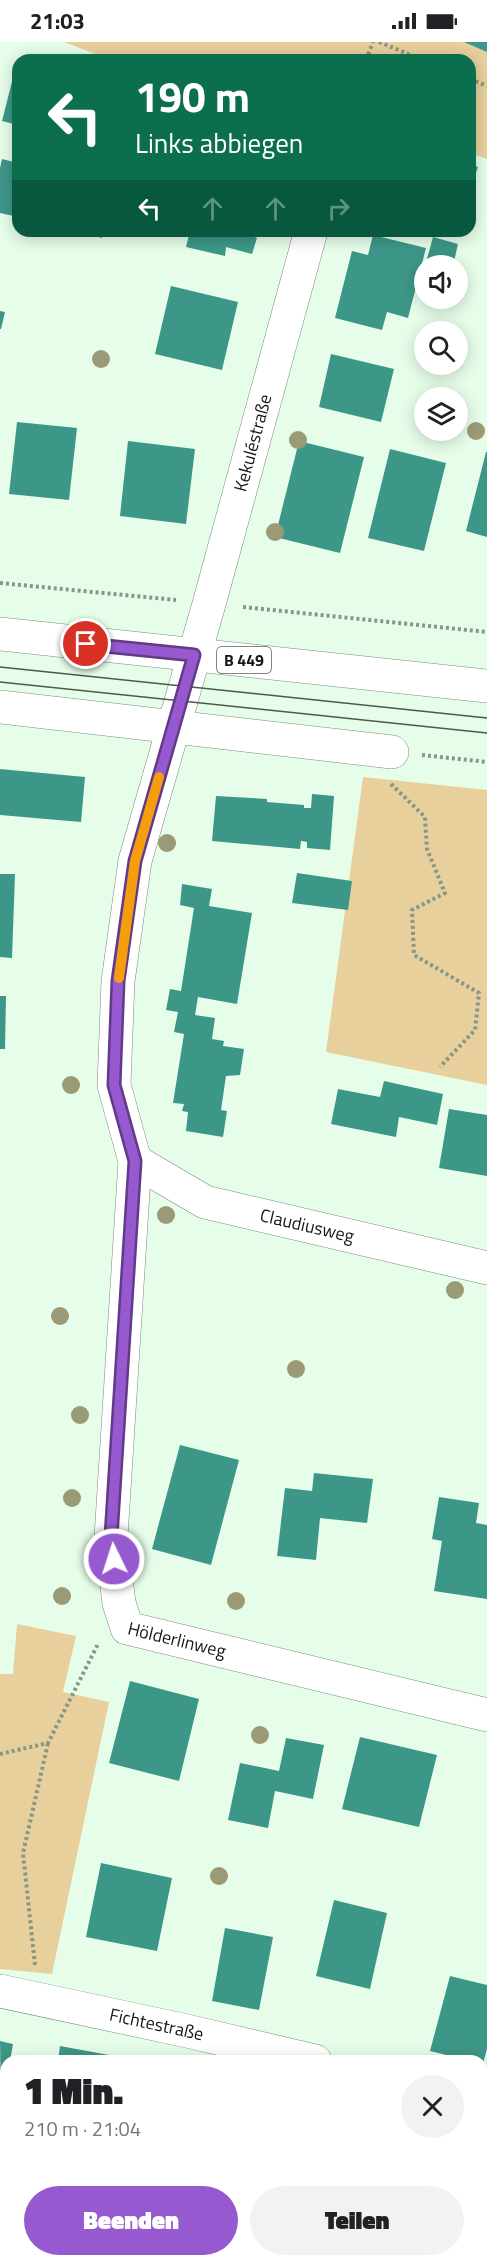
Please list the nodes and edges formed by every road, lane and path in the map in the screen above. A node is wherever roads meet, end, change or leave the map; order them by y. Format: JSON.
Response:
{"nodes":[{"id":1,"x":379,"y":42,"type":"edge"},
{"id":2,"x":408,"y":54,"type":"edge"},
{"id":3,"x":309,"y":237,"type":"edge"},
{"id":4,"x":0,"y":583,"type":"edge"},
{"id":5,"x":209,"y":604,"type":"junction"},
{"id":6,"x":487,"y":632,"type":"edge"},
{"id":7,"x":0,"y":634,"type":"edge"},
{"id":8,"x":194,"y":655,"type":"junction"},
{"id":9,"x":487,"y":686,"type":"edge"},
{"id":10,"x":0,"y":707,"type":"edge"},
{"id":11,"x":174,"y":726,"type":"junction"},
{"id":12,"x":392,"y":752,"type":"joint"},
{"id":13,"x":487,"y":762,"type":"edge"},
{"id":14,"x":397,"y":791,"type":"dead end"},
{"id":15,"x":479,"y":993,"type":"junction"},
{"id":16,"x":487,"y":995,"type":"edge"},
{"id":17,"x":440,"y":1067,"type":"dead end"},
{"id":18,"x":135,"y":1161,"type":"junction"},
{"id":19,"x":487,"y":1268,"type":"edge"},
{"id":20,"x":119,"y":1603,"type":"junction"},
{"id":21,"x":487,"y":1715,"type":"edge"},
{"id":22,"x":48,"y":1743,"type":"junction"},
{"id":23,"x":0,"y":1754,"type":"edge"},
{"id":24,"x":0,"y":1991,"type":"edge"},
{"id":25,"x":38,"y":1999,"type":"junction"},
{"id":26,"x":288,"y":2055,"type":"edge"}],
"edges":[{"from":1,"to":2,"type":"path"},
{"from":3,"to":5,"type":"street","name":"Kekuléstraße"},
{"from":4,"to":5,"type":"path"},
{"from":5,"to":6,"type":"path"},
{"from":5,"to":8,"type":"street","name":"Kekuléstraße"},
{"from":7,"to":8,"type":"street","number":"B 449"},
{"from":8,"to":9,"type":"street","number":"B 449"},
{"from":8,"to":11,"type":"street","name":"Hölderlinweg"},
{"from":10,"to":11,"type":"street"},
{"from":11,"to":12,"type":"street"},
{"from":11,"to":18,"type":"street","name":"Hölderlinweg"},
{"from":12,"to":13,"type":"path"},
{"from":14,"to":15,"type":"path"},
{"from":15,"to":16,"type":"path"},
{"from":15,"to":17,"type":"path"},
{"from":18,"to":19,"type":"street","name":"Claudiusweg"},
{"from":18,"to":20,"type":"street","name":"Hölderlinweg"},
{"from":20,"to":21,"type":"street","name":"Hölderlinweg"},
{"from":20,"to":22,"type":"path"},
{"from":22,"to":23,"type":"path"},
{"from":22,"to":25,"type":"path"},
{"from":24,"to":25,"type":"street","name":"Fichtestraße"},
{"from":25,"to":26,"type":"street","name":"Fichtestraße"}]}
